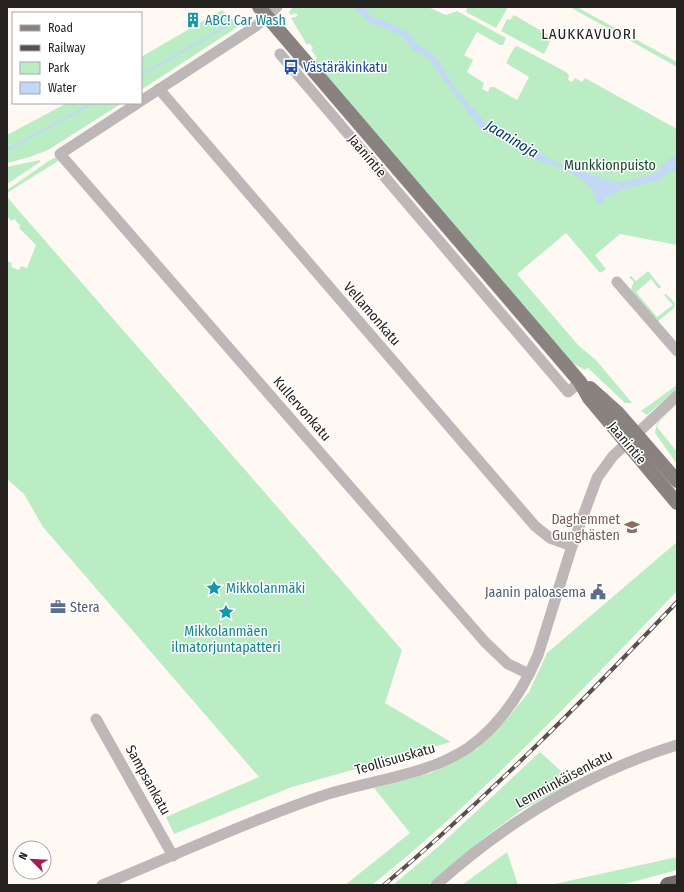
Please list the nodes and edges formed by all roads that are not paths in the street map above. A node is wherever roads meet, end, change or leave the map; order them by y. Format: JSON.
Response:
{"nodes":[{"id":1,"x":268,"y":10,"type":"edge"},
{"id":2,"x":280,"y":54,"type":"dead end"},
{"id":3,"x":307,"y":75,"type":"junction"},
{"id":4,"x":159,"y":89,"type":"junction"},
{"id":5,"x":142,"y":100,"type":"edge"},
{"id":6,"x":136,"y":104,"type":"edge"},
{"id":7,"x":451,"y":234,"type":"junction"},
{"id":8,"x":441,"y":243,"type":"junction"},
{"id":9,"x":617,"y":282,"type":"dead end"},
{"id":10,"x":677,"y":351,"type":"edge"},
{"id":11,"x":580,"y":382,"type":"junction"},
{"id":12,"x":677,"y":396,"type":"edge"},
{"id":13,"x":631,"y":438,"type":"junction"},
{"id":14,"x":677,"y":481,"type":"edge"},
{"id":15,"x":677,"y":503,"type":"edge"},
{"id":16,"x":572,"y":546,"type":"junction"},
{"id":17,"x":529,"y":674,"type":"junction"},
{"id":18,"x":96,"y":719,"type":"dead end"},
{"id":19,"x":677,"y":745,"type":"edge"},
{"id":20,"x":173,"y":856,"type":"junction"},
{"id":21,"x":677,"y":883,"type":"edge"},
{"id":22,"x":102,"y":885,"type":"edge"},
{"id":23,"x":436,"y":885,"type":"edge"},
{"id":24,"x":668,"y":885,"type":"edge"}],
"edges":[{"from":1,"to":3,"type":"main road","name":"Jaanintie"},
{"from":1,"to":4,"type":"street"},
{"from":2,"to":3,"type":"street"},
{"from":3,"to":7,"type":"main road","name":"Jaanintie"},
{"from":3,"to":8,"type":"street","name":"Jaanintie"},
{"from":4,"to":5,"type":"street"},
{"from":4,"to":16,"type":"street","name":"Vellamonkatu"},
{"from":6,"to":17,"type":"street","name":"Kullervonkatu"},
{"from":7,"to":8,"type":"street"},
{"from":7,"to":11,"type":"main road","name":"Jaanintie"},
{"from":8,"to":11,"type":"street","name":"Jaanintie"},
{"from":9,"to":10,"type":"street"},
{"from":11,"to":13,"type":"main road","name":"Jaanintie"},
{"from":12,"to":13,"type":"street","name":"Teollisuuskatu"},
{"from":13,"to":14,"type":"main road","name":"Jaanintie"},
{"from":13,"to":15,"type":"main road","name":"Jaanintie"},
{"from":13,"to":16,"type":"street","name":"Teollisuuskatu"},
{"from":16,"to":17,"type":"street","name":"Teollisuuskatu"},
{"from":17,"to":20,"type":"street","name":"Teollisuuskatu"},
{"from":18,"to":20,"type":"street","name":"Sampsankatu"},
{"from":19,"to":23,"type":"street","name":"Lemminkäisenkatu"},
{"from":20,"to":22,"type":"street","name":"Teollisuuskatu"},
{"from":21,"to":24,"type":"highway"}]}
